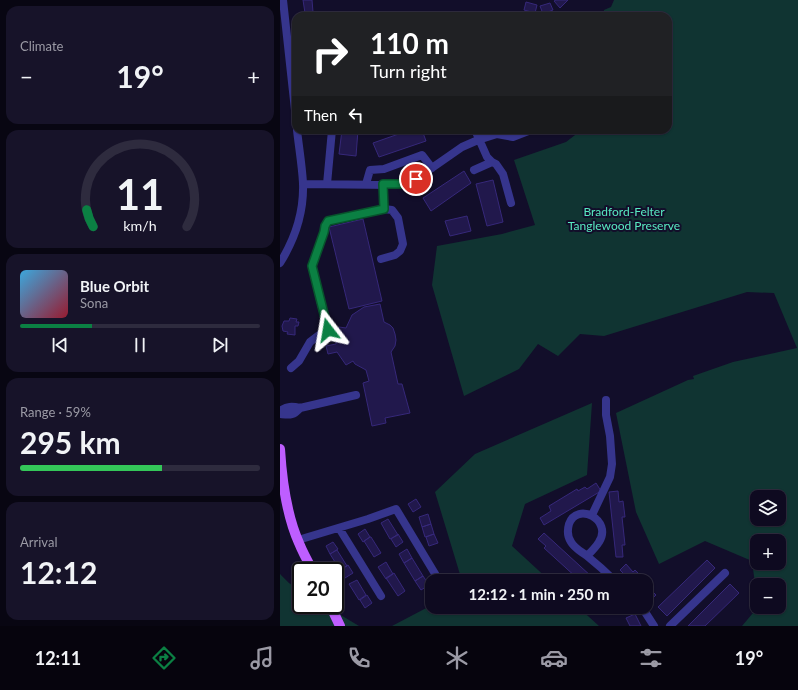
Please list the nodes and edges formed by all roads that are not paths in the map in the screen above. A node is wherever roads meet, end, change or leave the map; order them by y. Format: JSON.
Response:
{"nodes":[{"id":1,"x":283,"y":0,"type":"edge"},
{"id":2,"x":292,"y":82,"type":"edge"},
{"id":3,"x":297,"y":134,"type":"edge"},
{"id":4,"x":332,"y":134,"type":"edge"},
{"id":5,"x":477,"y":134,"type":"edge"},
{"id":6,"x":496,"y":134,"type":"edge"},
{"id":7,"x":496,"y":134,"type":"edge"},
{"id":8,"x":521,"y":134,"type":"edge"},
{"id":9,"x":480,"y":139,"type":"junction"},
{"id":10,"x":492,"y":162,"type":"junction"},
{"id":11,"x":432,"y":168,"type":"junction"},
{"id":12,"x":474,"y":170,"type":"dead end"},
{"id":13,"x":303,"y":184,"type":"junction"},
{"id":14,"x":327,"y":184,"type":"junction"},
{"id":15,"x":366,"y":184,"type":"junction"},
{"id":16,"x":383,"y":184,"type":"junction"},
{"id":17,"x":511,"y":203,"type":"dead end"},
{"id":18,"x":384,"y":209,"type":"junction"},
{"id":19,"x":381,"y":259,"type":"dead end"},
{"id":20,"x":280,"y":263,"type":"edge"},
{"id":21,"x":291,"y":368,"type":"dead end"},
{"id":22,"x":356,"y":395,"type":"dead end"},
{"id":23,"x":606,"y":400,"type":"dead end"},
{"id":24,"x":300,"y":408,"type":"junction"},
{"id":25,"x":280,"y":411,"type":"edge"},
{"id":26,"x":280,"y":414,"type":"edge"},
{"id":27,"x":280,"y":449,"type":"edge"},
{"id":28,"x":592,"y":515,"type":"junction"},
{"id":29,"x":339,"y":528,"type":"junction"},
{"id":30,"x":298,"y":540,"type":"junction"},
{"id":31,"x":587,"y":556,"type":"junction"},
{"id":32,"x":309,"y":562,"type":"edge"},
{"id":33,"x":725,"y":572,"type":"dead end"},
{"id":34,"x":435,"y":574,"type":"edge"},
{"id":35,"x":607,"y":574,"type":"edge"},
{"id":36,"x":381,"y":596,"type":"dead end"},
{"id":37,"x":334,"y":614,"type":"edge"},
{"id":38,"x":646,"y":614,"type":"edge"},
{"id":39,"x":340,"y":626,"type":"edge"},
{"id":40,"x":654,"y":626,"type":"edge"},
{"id":41,"x":670,"y":626,"type":"edge"}],
"edges":[{"from":1,"to":2,"type":"street"},
{"from":3,"to":13,"type":"street"},
{"from":4,"to":14,"type":"street"},
{"from":5,"to":9,"type":"street"},
{"from":6,"to":8,"type":"street"},
{"from":7,"to":9,"type":"street"},
{"from":9,"to":10,"type":"street"},
{"from":9,"to":11,"type":"street"},
{"from":10,"to":12,"type":"street"},
{"from":10,"to":17,"type":"street"},
{"from":11,"to":15,"type":"street"},
{"from":11,"to":16,"type":"street"},
{"from":13,"to":14,"type":"street"},
{"from":13,"to":20,"type":"street"},
{"from":14,"to":15,"type":"street"},
{"from":15,"to":16,"type":"street"},
{"from":16,"to":18,"type":"street"},
{"from":18,"to":19,"type":"street"},
{"from":18,"to":21,"type":"street"},
{"from":22,"to":24,"type":"street"},
{"from":23,"to":28,"type":"street"},
{"from":24,"to":25,"type":"street"},
{"from":24,"to":26,"type":"street"},
{"from":27,"to":30,"type":"main road"},
{"from":28,"to":31,"type":"street"},
{"from":28,"to":31,"type":"street"},
{"from":29,"to":30,"type":"street"},
{"from":29,"to":34,"type":"street"},
{"from":29,"to":36,"type":"street"},
{"from":30,"to":32,"type":"main road"},
{"from":31,"to":35,"type":"street"},
{"from":33,"to":41,"type":"street"},
{"from":37,"to":39,"type":"main road"},
{"from":38,"to":40,"type":"street"}]}
